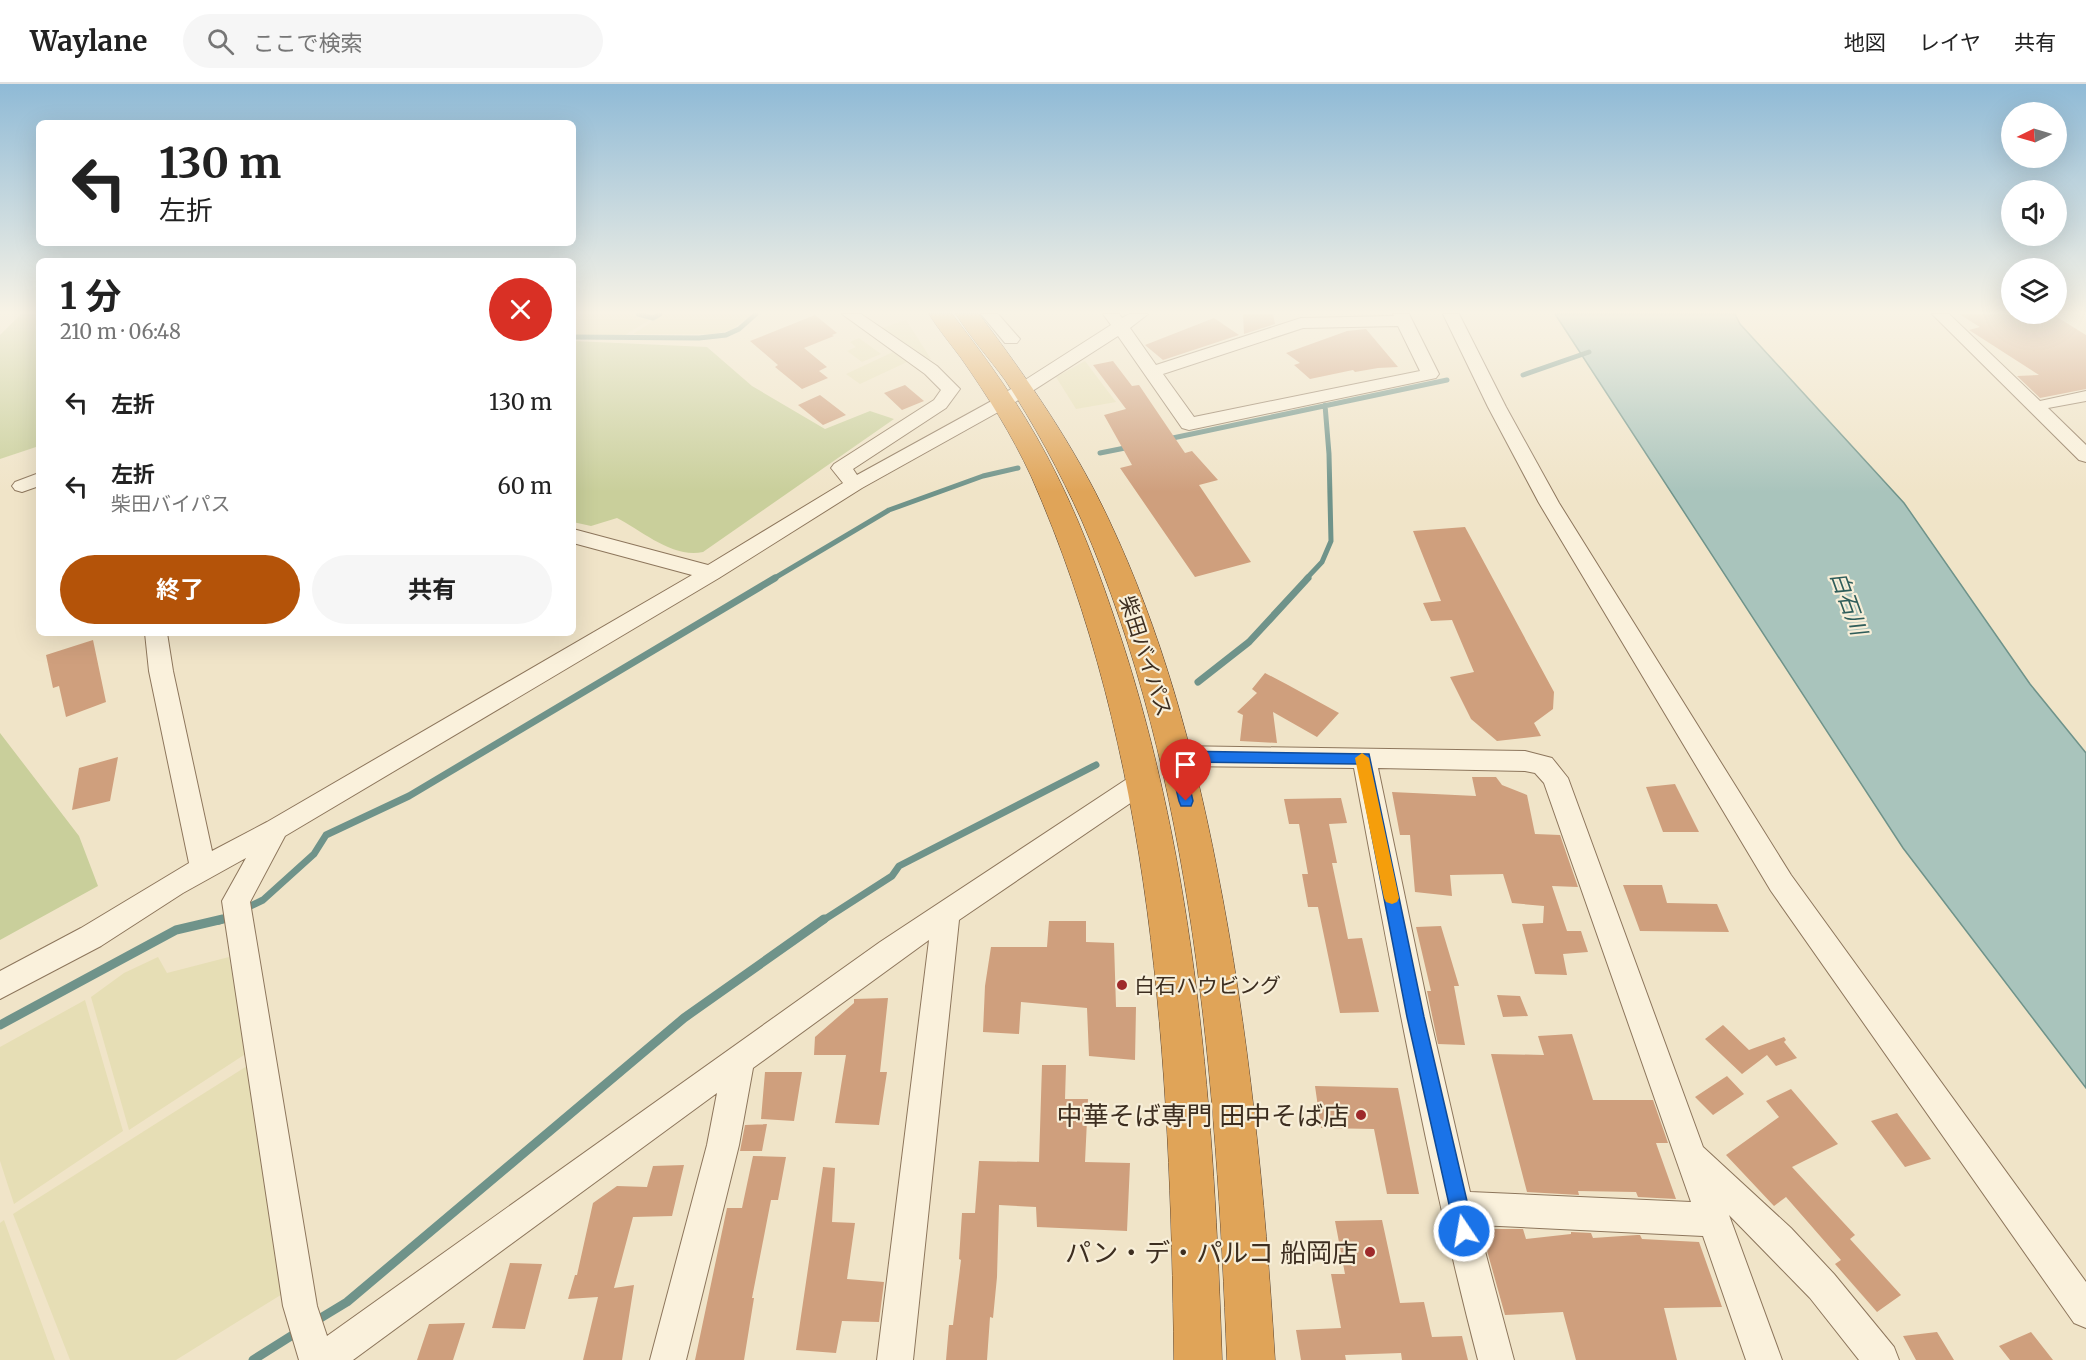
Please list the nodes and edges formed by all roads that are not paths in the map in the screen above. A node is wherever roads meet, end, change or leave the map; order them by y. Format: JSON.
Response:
{"nodes":[{"id":1,"x":935,"y":374,"type":"edge"},
{"id":2,"x":994,"y":374,"type":"edge"},
{"id":3,"x":1001,"y":374,"type":"edge"},
{"id":4,"x":1042,"y":374,"type":"edge"},
{"id":5,"x":1153,"y":374,"type":"edge"},
{"id":6,"x":1430,"y":374,"type":"edge"},
{"id":7,"x":1481,"y":374,"type":"edge"},
{"id":8,"x":2001,"y":374,"type":"edge"},
{"id":9,"x":1013,"y":395,"type":"junction"},
{"id":10,"x":2086,"y":396,"type":"edge"},
{"id":11,"x":2047,"y":404,"type":"dead end"},
{"id":12,"x":2086,"y":456,"type":"edge"},
{"id":13,"x":855,"y":484,"type":"junction"},
{"id":14,"x":576,"y":537,"type":"edge"},
{"id":15,"x":711,"y":573,"type":"junction"},
{"id":16,"x":156,"y":636,"type":"edge"},
{"id":17,"x":1175,"y":756,"type":"junction"},
{"id":18,"x":1364,"y":758,"type":"junction"},
{"id":19,"x":1145,"y":780,"type":"junction"},
{"id":20,"x":276,"y":829,"type":"junction"},
{"id":21,"x":202,"y":869,"type":"junction"},
{"id":22,"x":946,"y":914,"type":"junction"},
{"id":23,"x":0,"y":986,"type":"edge"},
{"id":24,"x":739,"y":1059,"type":"junction"},
{"id":25,"x":1692,"y":1156,"type":"junction"},
{"id":26,"x":1460,"y":1208,"type":"junction"},
{"id":27,"x":1715,"y":1220,"type":"junction"},
{"id":28,"x":2086,"y":1311,"type":"edge"},
{"id":29,"x":317,"y":1360,"type":"edge"},
{"id":30,"x":323,"y":1360,"type":"edge"},
{"id":31,"x":668,"y":1360,"type":"edge"},
{"id":32,"x":895,"y":1360,"type":"edge"},
{"id":33,"x":1198,"y":1360,"type":"edge"},
{"id":34,"x":1251,"y":1360,"type":"edge"},
{"id":35,"x":1496,"y":1360,"type":"edge"},
{"id":36,"x":1764,"y":1360,"type":"edge"},
{"id":37,"x":1881,"y":1360,"type":"edge"}],
"edges":[{"from":1,"to":13,"type":"street"},
{"from":2,"to":9,"type":"highway","name":"柴田バイパス"},
{"from":3,"to":9,"type":"highway","name":"柴田バイパス"},
{"from":4,"to":9,"type":"street"},
{"from":5,"to":6,"type":"street"},
{"from":7,"to":28,"type":"street"},
{"from":8,"to":12,"type":"street"},
{"from":9,"to":13,"type":"street"},
{"from":9,"to":17,"type":"highway","name":"柴田バイパス"},
{"from":9,"to":19,"type":"highway","name":"柴田バイパス"},
{"from":10,"to":11,"type":"street"},
{"from":13,"to":15,"type":"street"},
{"from":14,"to":15,"type":"street"},
{"from":15,"to":20,"type":"street"},
{"from":16,"to":21,"type":"street"},
{"from":17,"to":18,"type":"street"},
{"from":17,"to":34,"type":"highway","name":"柴田バイパス"},
{"from":18,"to":25,"type":"street"},
{"from":18,"to":26,"type":"street"},
{"from":19,"to":22,"type":"street"},
{"from":19,"to":33,"type":"highway","name":"柴田バイパス"},
{"from":20,"to":21,"type":"street"},
{"from":20,"to":29,"type":"street"},
{"from":21,"to":23,"type":"street"},
{"from":22,"to":24,"type":"street"},
{"from":22,"to":32,"type":"street"},
{"from":24,"to":30,"type":"street"},
{"from":24,"to":31,"type":"street"},
{"from":25,"to":27,"type":"street"},
{"from":25,"to":37,"type":"street"},
{"from":26,"to":27,"type":"street"},
{"from":26,"to":35,"type":"street"},
{"from":27,"to":36,"type":"street"}]}
